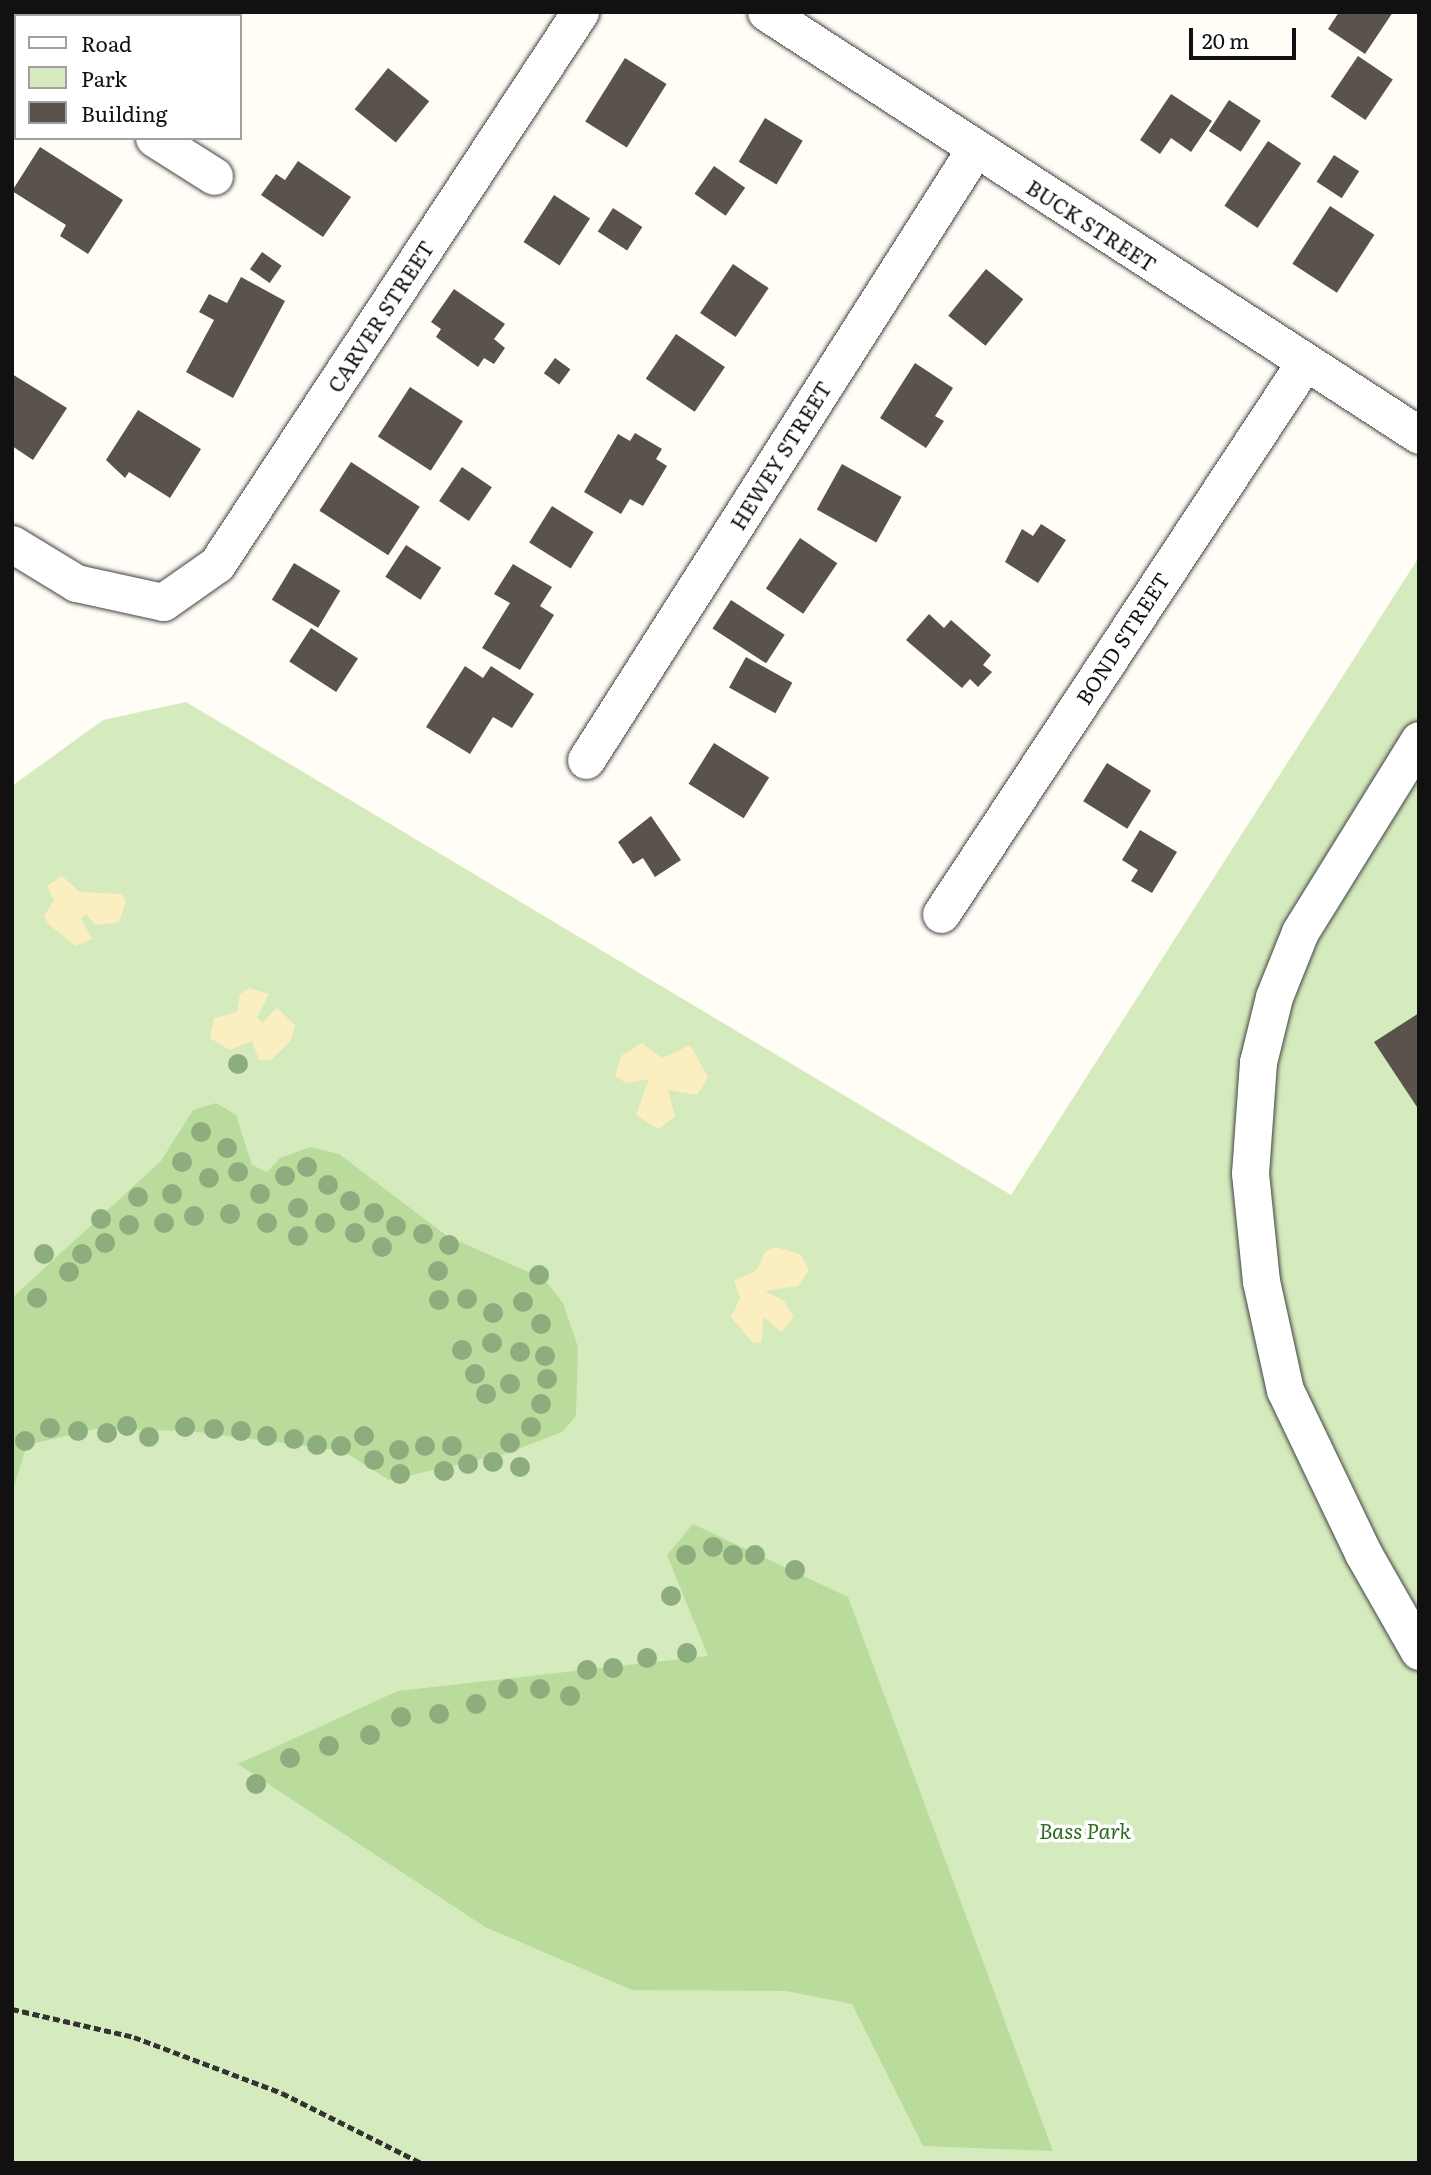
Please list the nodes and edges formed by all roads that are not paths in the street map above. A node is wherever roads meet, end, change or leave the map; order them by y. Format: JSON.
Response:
{"nodes":[{"id":1,"x":580,"y":12,"type":"edge"},
{"id":2,"x":766,"y":12,"type":"edge"},
{"id":3,"x":157,"y":140,"type":"edge"},
{"id":4,"x":975,"y":149,"type":"junction"},
{"id":5,"x":214,"y":176,"type":"dead end"},
{"id":6,"x":1306,"y":362,"type":"junction"},
{"id":7,"x":1419,"y":435,"type":"edge"},
{"id":8,"x":12,"y":544,"type":"edge"},
{"id":9,"x":1419,"y":740,"type":"edge"},
{"id":10,"x":586,"y":760,"type":"dead end"},
{"id":11,"x":940,"y":915,"type":"dead end"},
{"id":12,"x":1419,"y":1651,"type":"edge"}],
"edges":[{"from":1,"to":8,"type":"street","name":"CARVER STREET"},
{"from":2,"to":4,"type":"street","name":"BUCK STREET"},
{"from":3,"to":5,"type":"street"},
{"from":4,"to":6,"type":"street","name":"BUCK STREET"},
{"from":4,"to":10,"type":"street","name":"HEWEY STREET"},
{"from":6,"to":7,"type":"street","name":"BUCK STREET"},
{"from":6,"to":11,"type":"street","name":"BOND STREET"},
{"from":9,"to":12,"type":"street"}]}
